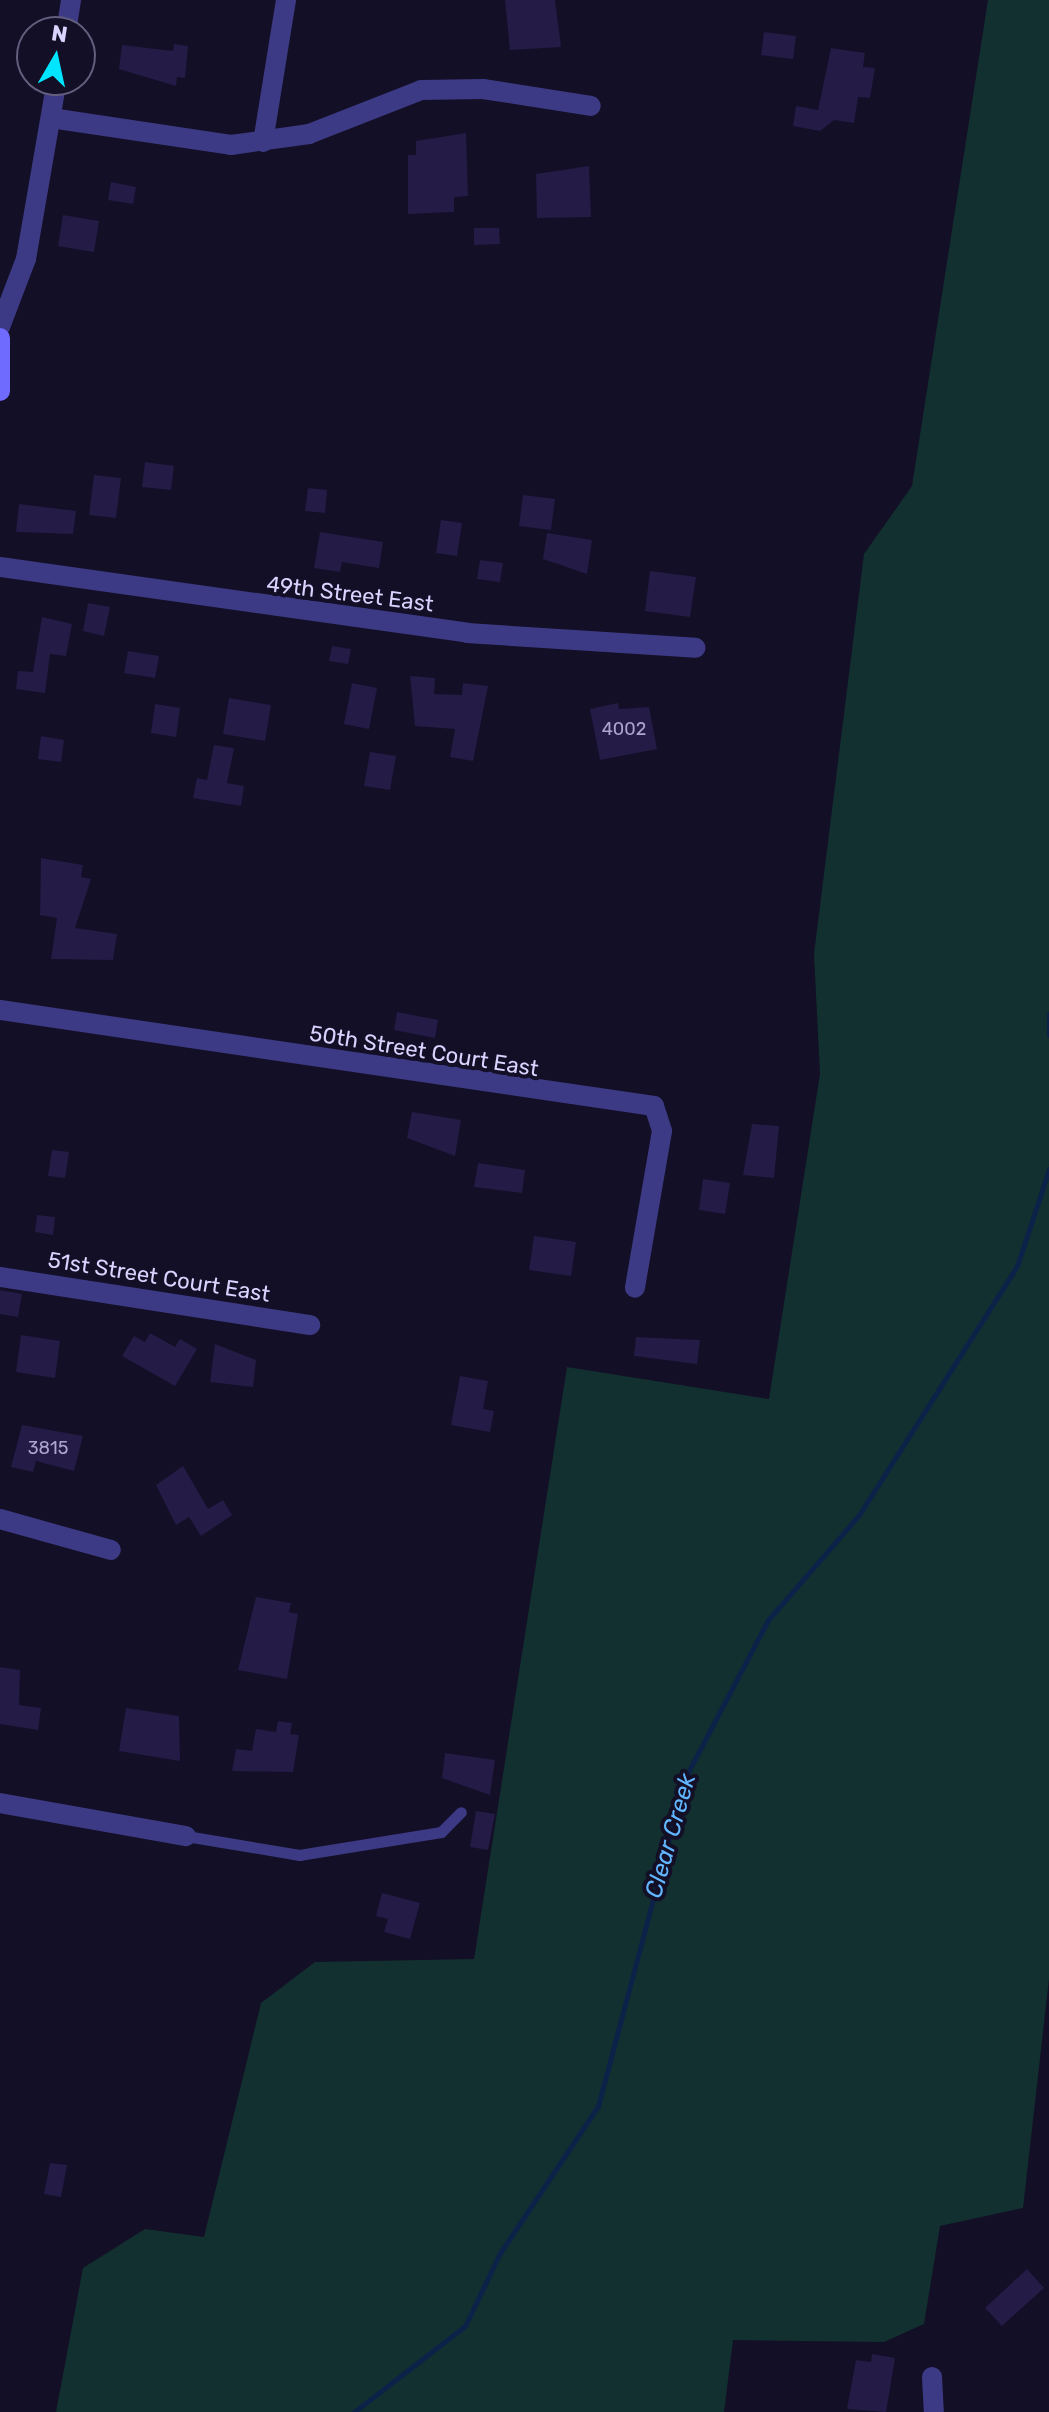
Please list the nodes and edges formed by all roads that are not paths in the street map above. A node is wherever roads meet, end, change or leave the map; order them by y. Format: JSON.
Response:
{"nodes":[{"id":1,"x":286,"y":0,"type":"edge"},
{"id":2,"x":54,"y":96,"type":"edge"},
{"id":3,"x":591,"y":106,"type":"dead end"},
{"id":4,"x":51,"y":118,"type":"junction"},
{"id":5,"x":263,"y":142,"type":"junction"},
{"id":6,"x":0,"y":327,"type":"edge"},
{"id":7,"x":0,"y":338,"type":"edge"},
{"id":8,"x":0,"y":391,"type":"edge"},
{"id":9,"x":0,"y":567,"type":"edge"},
{"id":10,"x":696,"y":648,"type":"dead end"},
{"id":11,"x":0,"y":1010,"type":"edge"},
{"id":12,"x":0,"y":1277,"type":"edge"},
{"id":13,"x":635,"y":1288,"type":"dead end"},
{"id":14,"x":310,"y":1325,"type":"dead end"},
{"id":15,"x":0,"y":1519,"type":"edge"},
{"id":16,"x":111,"y":1550,"type":"dead end"},
{"id":17,"x":0,"y":1803,"type":"edge"},
{"id":18,"x":461,"y":1812,"type":"dead end"},
{"id":19,"x":186,"y":1836,"type":"joint"},
{"id":20,"x":932,"y":2377,"type":"dead end"},
{"id":21,"x":934,"y":2412,"type":"edge"}],
"edges":[{"from":1,"to":5,"type":"street"},
{"from":2,"to":4,"type":"street"},
{"from":3,"to":5,"type":"street"},
{"from":4,"to":5,"type":"street"},
{"from":4,"to":6,"type":"street"},
{"from":7,"to":8,"type":"street"},
{"from":9,"to":10,"type":"street","name":"49th Street East"},
{"from":11,"to":13,"type":"street","name":"50th Street Court East"},
{"from":12,"to":14,"type":"street","name":"51st Street Court East"},
{"from":15,"to":16,"type":"street"},
{"from":17,"to":19,"type":"street"},
{"from":18,"to":19,"type":"lane"},
{"from":20,"to":21,"type":"street"}]}
